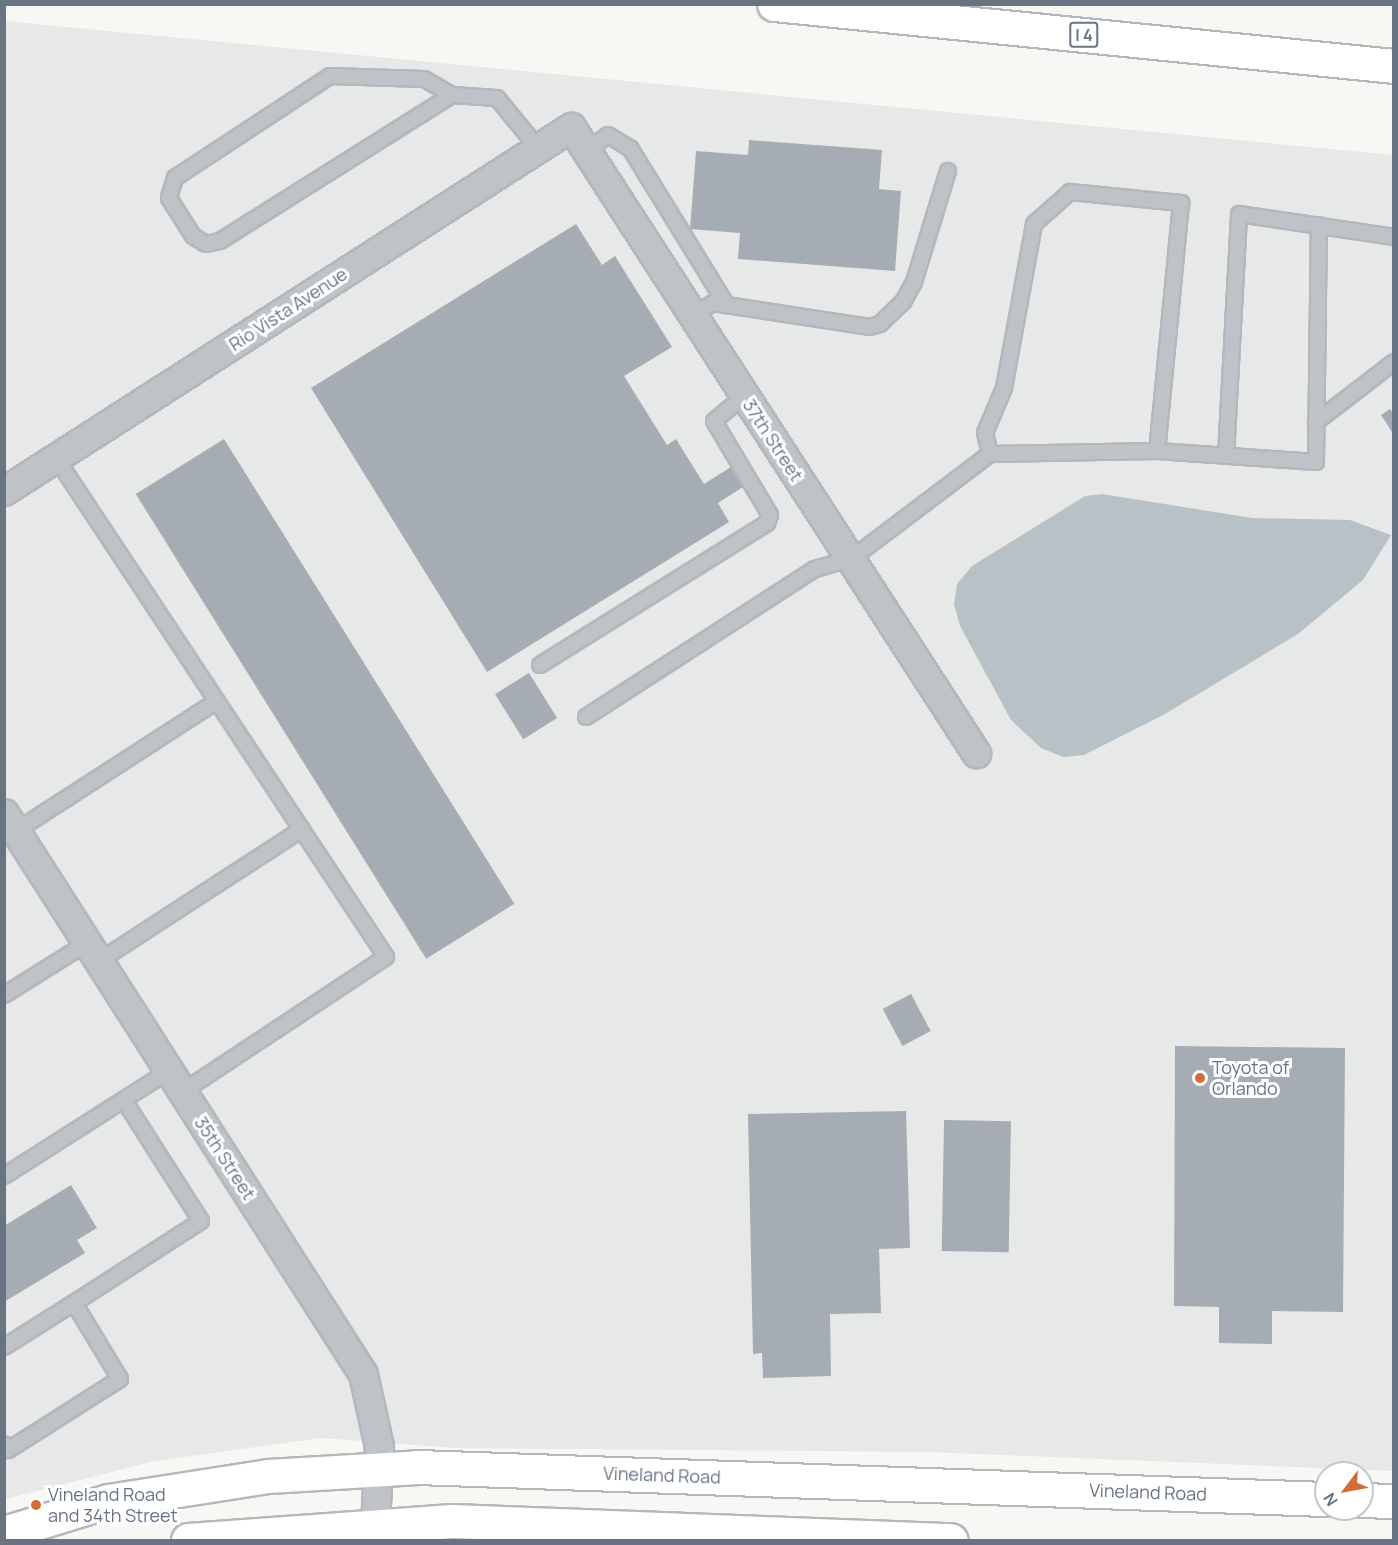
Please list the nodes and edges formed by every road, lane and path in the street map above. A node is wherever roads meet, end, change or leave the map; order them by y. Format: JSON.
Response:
{"nodes":[{"id":1,"x":774,"y":4,"type":"edge"},
{"id":2,"x":1394,"y":66,"type":"edge"},
{"id":3,"x":452,"y":95,"type":"junction"},
{"id":4,"x":571,"y":127,"type":"joint"},
{"id":5,"x":538,"y":148,"type":"junction"},
{"id":6,"x":586,"y":151,"type":"junction"},
{"id":7,"x":948,"y":171,"type":"dead end"},
{"id":8,"x":1319,"y":225,"type":"junction"},
{"id":9,"x":1394,"y":237,"type":"edge"},
{"id":10,"x":726,"y":304,"type":"junction"},
{"id":11,"x":693,"y":315,"type":"junction"},
{"id":12,"x":1394,"y":362,"type":"edge"},
{"id":13,"x":745,"y":395,"type":"junction"},
{"id":14,"x":1316,"y":422,"type":"junction"},
{"id":15,"x":1157,"y":451,"type":"junction"},
{"id":16,"x":990,"y":454,"type":"junction"},
{"id":17,"x":1226,"y":456,"type":"junction"},
{"id":18,"x":56,"y":458,"type":"junction"},
{"id":19,"x":4,"y":491,"type":"edge"},
{"id":20,"x":851,"y":560,"type":"junction"},
{"id":21,"x":540,"y":665,"type":"dead end"},
{"id":22,"x":217,"y":701,"type":"junction"},
{"id":23,"x":586,"y":717,"type":"dead end"},
{"id":24,"x":976,"y":753,"type":"dead end"},
{"id":25,"x":10,"y":822,"type":"edge"},
{"id":26,"x":302,"y":829,"type":"junction"},
{"id":27,"x":93,"y":952,"type":"junction"},
{"id":28,"x":4,"y":995,"type":"edge"},
{"id":29,"x":176,"y":1081,"type":"junction"},
{"id":30,"x":124,"y":1100,"type":"junction"},
{"id":31,"x":4,"y":1176,"type":"edge"},
{"id":32,"x":74,"y":1303,"type":"junction"},
{"id":33,"x":4,"y":1347,"type":"edge"},
{"id":34,"x":4,"y":1444,"type":"edge"},
{"id":35,"x":379,"y":1469,"type":"junction"},
{"id":36,"x":1314,"y":1499,"type":"edge"},
{"id":37,"x":1374,"y":1500,"type":"edge"},
{"id":38,"x":1394,"y":1501,"type":"edge"},
{"id":39,"x":375,"y":1526,"type":"junction"},
{"id":40,"x":4,"y":1533,"type":"edge"},
{"id":41,"x":188,"y":1540,"type":"edge"},
{"id":42,"x":951,"y":1540,"type":"edge"}],
"edges":[{"from":1,"to":2,"type":"main road","number":"I 4"},
{"from":3,"to":3,"type":"lane"},
{"from":3,"to":5,"type":"lane"},
{"from":4,"to":5,"type":"street","name":"Rio Vista Avenue"},
{"from":4,"to":6,"type":"street","name":"37th Street"},
{"from":5,"to":18,"type":"street","name":"Rio Vista Avenue"},
{"from":6,"to":10,"type":"lane"},
{"from":6,"to":11,"type":"street","name":"37th Street"},
{"from":7,"to":10,"type":"lane"},
{"from":8,"to":9,"type":"lane"},
{"from":8,"to":14,"type":"lane"},
{"from":8,"to":17,"type":"lane"},
{"from":10,"to":11,"type":"lane"},
{"from":11,"to":13,"type":"street","name":"37th Street"},
{"from":12,"to":14,"type":"lane"},
{"from":13,"to":20,"type":"street","name":"37th Street"},
{"from":13,"to":21,"type":"lane"},
{"from":14,"to":17,"type":"lane"},
{"from":15,"to":16,"type":"lane"},
{"from":15,"to":16,"type":"lane"},
{"from":15,"to":17,"type":"lane"},
{"from":16,"to":20,"type":"lane"},
{"from":18,"to":19,"type":"street","name":"Rio Vista Avenue"},
{"from":18,"to":22,"type":"lane"},
{"from":20,"to":23,"type":"lane"},
{"from":20,"to":24,"type":"street","name":"37th Street"},
{"from":22,"to":25,"type":"lane"},
{"from":22,"to":26,"type":"lane"},
{"from":25,"to":27,"type":"street","name":"35th Street"},
{"from":26,"to":27,"type":"lane"},
{"from":26,"to":29,"type":"lane"},
{"from":27,"to":28,"type":"lane"},
{"from":27,"to":29,"type":"street","name":"35th Street"},
{"from":29,"to":30,"type":"lane"},
{"from":29,"to":35,"type":"street","name":"35th Street"},
{"from":30,"to":31,"type":"lane"},
{"from":30,"to":32,"type":"lane"},
{"from":32,"to":33,"type":"lane"},
{"from":32,"to":34,"type":"lane"},
{"from":35,"to":36,"type":"main road","name":"Vineland Road"},
{"from":35,"to":39,"type":"street","name":"35th Street"},
{"from":35,"to":40,"type":"main road","name":"Vineland Road"},
{"from":37,"to":38,"type":"main road"},
{"from":39,"to":41,"type":"main road"},
{"from":39,"to":42,"type":"main road"}]}
